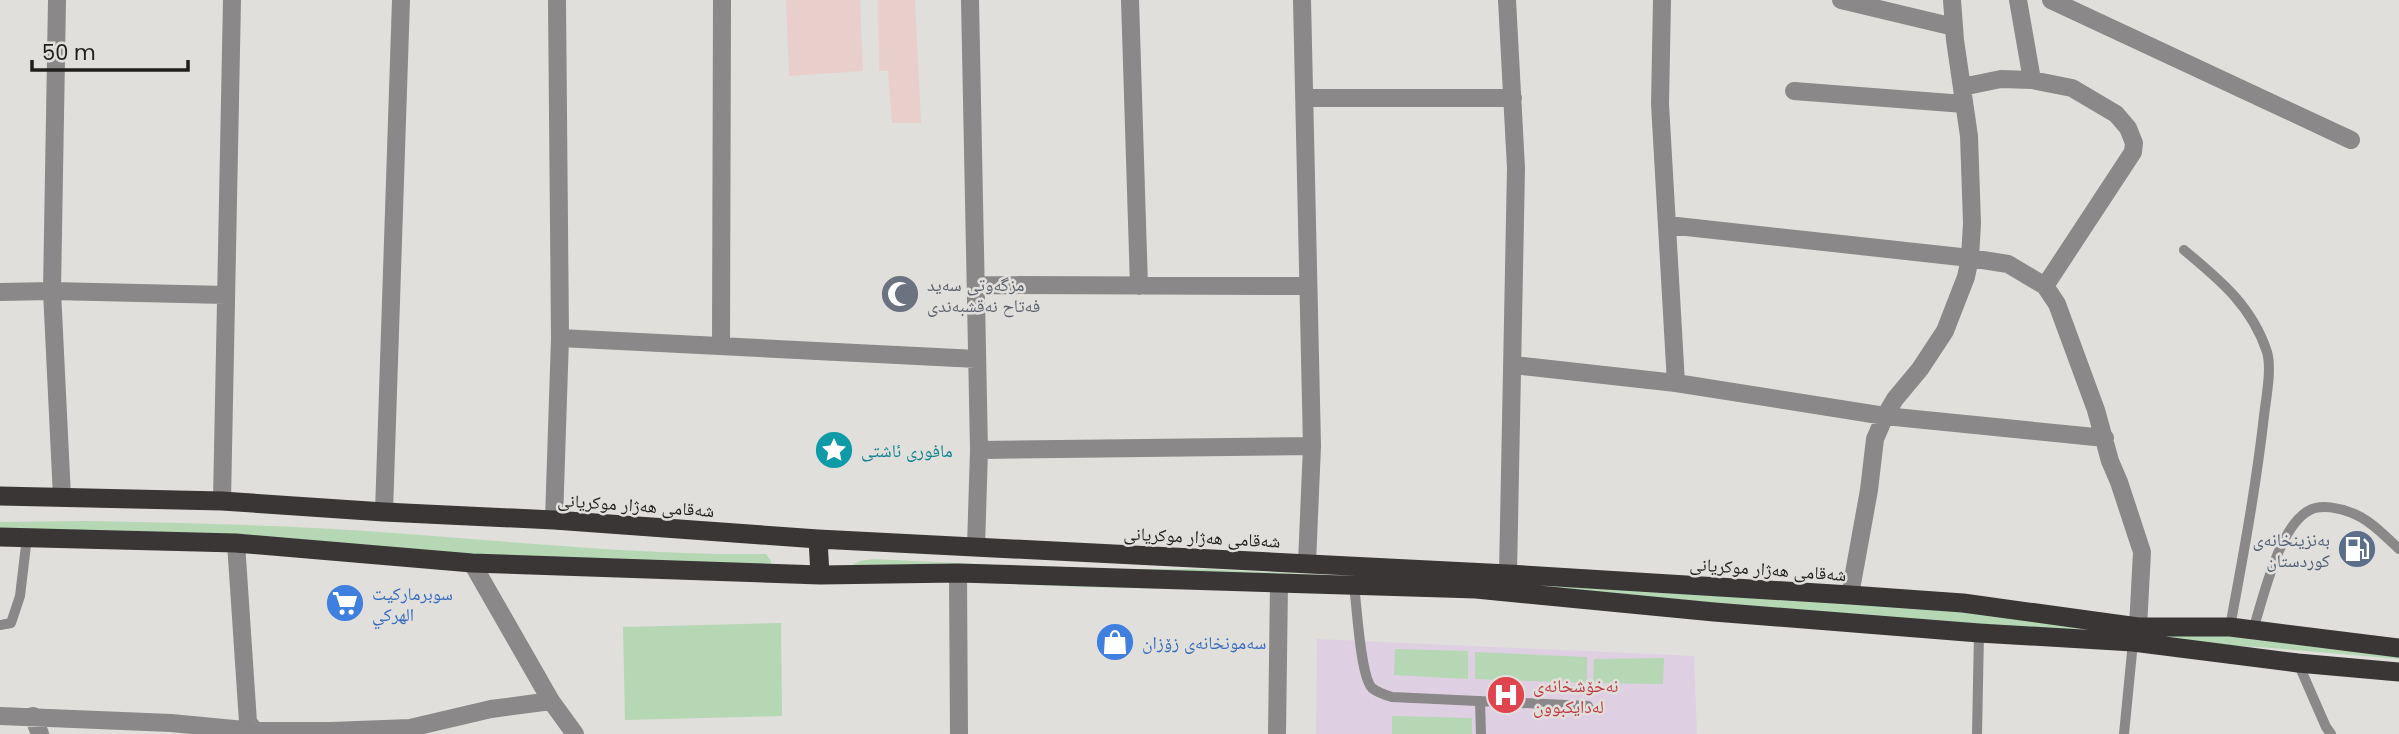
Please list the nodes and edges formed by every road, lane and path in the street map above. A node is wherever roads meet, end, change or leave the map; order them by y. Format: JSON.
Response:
{"nodes":[{"id":1,"x":57,"y":0,"type":"edge"},
{"id":2,"x":232,"y":0,"type":"edge"},
{"id":3,"x":401,"y":0,"type":"edge"},
{"id":4,"x":556,"y":0,"type":"edge"},
{"id":5,"x":722,"y":0,"type":"edge"},
{"id":6,"x":970,"y":0,"type":"edge"},
{"id":7,"x":1130,"y":0,"type":"edge"},
{"id":8,"x":1302,"y":0,"type":"edge"},
{"id":9,"x":1507,"y":0,"type":"edge"},
{"id":10,"x":1662,"y":0,"type":"edge"},
{"id":11,"x":1841,"y":0,"type":"edge"},
{"id":12,"x":1952,"y":0,"type":"edge"},
{"id":13,"x":2018,"y":0,"type":"edge"},
{"id":14,"x":2051,"y":0,"type":"edge"},
{"id":15,"x":1954,"y":27,"type":"junction"},
{"id":16,"x":2032,"y":79,"type":"junction"},
{"id":17,"x":1794,"y":91,"type":"dead end"},
{"id":18,"x":1963,"y":96,"type":"junction"},
{"id":19,"x":1304,"y":98,"type":"junction"},
{"id":20,"x":1513,"y":98,"type":"junction"},
{"id":21,"x":2351,"y":140,"type":"dead end"},
{"id":22,"x":1668,"y":226,"type":"junction"},
{"id":23,"x":2184,"y":250,"type":"dead end"},
{"id":24,"x":1970,"y":258,"type":"junction"},
{"id":25,"x":976,"y":285,"type":"junction"},
{"id":26,"x":1139,"y":286,"type":"junction"},
{"id":27,"x":1308,"y":286,"type":"junction"},
{"id":28,"x":2045,"y":286,"type":"junction"},
{"id":29,"x":52,"y":290,"type":"junction"},
{"id":30,"x":0,"y":292,"type":"edge"},
{"id":31,"x":226,"y":295,"type":"junction"},
{"id":32,"x":560,"y":338,"type":"junction"},
{"id":33,"x":721,"y":345,"type":"junction"},
{"id":34,"x":977,"y":359,"type":"junction"},
{"id":35,"x":1514,"y":365,"type":"junction"},
{"id":36,"x":1676,"y":383,"type":"junction"},
{"id":37,"x":1885,"y":416,"type":"junction"},
{"id":38,"x":2105,"y":438,"type":"junction"},
{"id":39,"x":1312,"y":446,"type":"junction"},
{"id":40,"x":979,"y":450,"type":"junction"},
{"id":41,"x":0,"y":496,"type":"edge"},
{"id":42,"x":62,"y":497,"type":"junction"},
{"id":43,"x":222,"y":501,"type":"junction"},
{"id":44,"x":384,"y":512,"type":"junction"},
{"id":45,"x":554,"y":520,"type":"junction"},
{"id":46,"x":0,"y":537,"type":"edge"},
{"id":47,"x":27,"y":537,"type":"junction"},
{"id":48,"x":818,"y":539,"type":"junction"},
{"id":49,"x":236,"y":543,"type":"junction"},
{"id":50,"x":976,"y":548,"type":"junction"},
{"id":51,"x":2399,"y":548,"type":"edge"},
{"id":52,"x":472,"y":563,"type":"junction"},
{"id":53,"x":1307,"y":563,"type":"junction"},
{"id":54,"x":958,"y":573,"type":"junction"},
{"id":55,"x":1508,"y":574,"type":"junction"},
{"id":56,"x":820,"y":575,"type":"junction"},
{"id":57,"x":1279,"y":584,"type":"junction"},
{"id":58,"x":1354,"y":586,"type":"junction"},
{"id":59,"x":1850,"y":595,"type":"junction"},
{"id":60,"x":0,"y":625,"type":"edge"},
{"id":61,"x":2230,"y":627,"type":"junction"},
{"id":62,"x":2253,"y":630,"type":"junction"},
{"id":63,"x":1979,"y":634,"type":"junction"},
{"id":64,"x":2135,"y":635,"type":"junction"},
{"id":65,"x":2399,"y":648,"type":"edge"},
{"id":66,"x":2298,"y":663,"type":"junction"},
{"id":67,"x":2399,"y":672,"type":"edge"},
{"id":68,"x":551,"y":701,"type":"junction"},
{"id":69,"x":1480,"y":701,"type":"junction"},
{"id":70,"x":1588,"y":706,"type":"dead end"},
{"id":71,"x":0,"y":716,"type":"edge"},
{"id":72,"x":33,"y":716,"type":"junction"},
{"id":73,"x":255,"y":731,"type":"junction"},
{"id":74,"x":2327,"y":732,"type":"edge"},
{"id":75,"x":331,"y":733,"type":"edge"},
{"id":76,"x":40,"y":734,"type":"edge"},
{"id":77,"x":575,"y":734,"type":"edge"},
{"id":78,"x":959,"y":734,"type":"edge"},
{"id":79,"x":1277,"y":734,"type":"edge"},
{"id":80,"x":1481,"y":734,"type":"edge"},
{"id":81,"x":1977,"y":734,"type":"edge"},
{"id":82,"x":2124,"y":734,"type":"edge"}],
"edges":[{"from":1,"to":29,"type":"street"},
{"from":2,"to":31,"type":"street"},
{"from":3,"to":44,"type":"street"},
{"from":4,"to":32,"type":"street"},
{"from":5,"to":33,"type":"street"},
{"from":6,"to":25,"type":"street"},
{"from":7,"to":26,"type":"street"},
{"from":8,"to":19,"type":"street"},
{"from":9,"to":20,"type":"street"},
{"from":10,"to":22,"type":"street"},
{"from":11,"to":15,"type":"street"},
{"from":12,"to":15,"type":"street"},
{"from":13,"to":16,"type":"street"},
{"from":14,"to":21,"type":"street"},
{"from":15,"to":18,"type":"street"},
{"from":16,"to":18,"type":"street"},
{"from":16,"to":28,"type":"street"},
{"from":17,"to":18,"type":"street"},
{"from":18,"to":24,"type":"street"},
{"from":19,"to":20,"type":"street"},
{"from":19,"to":27,"type":"street"},
{"from":20,"to":35,"type":"street"},
{"from":22,"to":24,"type":"street"},
{"from":22,"to":36,"type":"street"},
{"from":23,"to":61,"type":"lane"},
{"from":24,"to":28,"type":"street"},
{"from":24,"to":37,"type":"street"},
{"from":25,"to":26,"type":"street"},
{"from":25,"to":34,"type":"street"},
{"from":26,"to":27,"type":"street"},
{"from":27,"to":39,"type":"street"},
{"from":28,"to":38,"type":"street"},
{"from":29,"to":30,"type":"street"},
{"from":29,"to":31,"type":"street"},
{"from":29,"to":42,"type":"street"},
{"from":31,"to":43,"type":"street"},
{"from":32,"to":33,"type":"street"},
{"from":32,"to":45,"type":"street"},
{"from":33,"to":34,"type":"street"},
{"from":34,"to":40,"type":"street"},
{"from":35,"to":36,"type":"street"},
{"from":35,"to":55,"type":"street"},
{"from":36,"to":37,"type":"street"},
{"from":37,"to":38,"type":"street"},
{"from":37,"to":59,"type":"street"},
{"from":38,"to":64,"type":"street"},
{"from":39,"to":40,"type":"street"},
{"from":39,"to":53,"type":"street"},
{"from":40,"to":50,"type":"street"},
{"from":41,"to":42,"type":"highway","name":"شەقامی ھەژار موکریانی"},
{"from":42,"to":43,"type":"highway","name":"شەقامی ھەژار موکریانی"},
{"from":43,"to":44,"type":"highway","name":"شەقامی ھەژار موکریانی"},
{"from":44,"to":45,"type":"highway","name":"شەقامی ھەژار موکریانی"},
{"from":45,"to":48,"type":"highway","name":"شەقامی ھەژار موکریانی"},
{"from":46,"to":47,"type":"highway","name":"شەقامی ھەژار موکریانی"},
{"from":47,"to":49,"type":"highway","name":"شەقامی ھەژار موکریانی"},
{"from":47,"to":60,"type":"lane"},
{"from":48,"to":50,"type":"highway","name":"شەقامی ھەژار موکریانی"},
{"from":48,"to":56,"type":"highway"},
{"from":49,"to":52,"type":"highway","name":"شەقامی ھەژار موکریانی"},
{"from":49,"to":73,"type":"street"},
{"from":50,"to":53,"type":"highway","name":"شەقامی ھەژار موکریانی"},
{"from":51,"to":62,"type":"lane"},
{"from":52,"to":56,"type":"highway","name":"شەقامی ھەژار موکریانی"},
{"from":52,"to":68,"type":"street"},
{"from":53,"to":55,"type":"highway","name":"شەقامی ھەژار موکریانی"},
{"from":54,"to":56,"type":"highway","name":"شەقامی ھەژار موکریانی"},
{"from":54,"to":57,"type":"highway","name":"شەقامی ھەژار موکریانی"},
{"from":54,"to":78,"type":"street"},
{"from":55,"to":59,"type":"highway","name":"شەقامی ھەژار موکریانی"},
{"from":57,"to":58,"type":"highway","name":"شەقامی ھەژار موکریانی"},
{"from":57,"to":79,"type":"street"},
{"from":58,"to":63,"type":"highway","name":"شەقامی ھەژار موکریانی"},
{"from":58,"to":69,"type":"lane"},
{"from":59,"to":64,"type":"highway","name":"شەقامی ھەژار موکریانی"},
{"from":61,"to":62,"type":"highway","name":"شەقامی ھەژار موکریانی"},
{"from":61,"to":64,"type":"highway","name":"شەقامی ھەژار موکریانی"},
{"from":62,"to":65,"type":"highway","name":"شەقامی ھەژار موکریانی"},
{"from":63,"to":64,"type":"highway","name":"شەقامی ھەژار موکریانی"},
{"from":63,"to":81,"type":"lane"},
{"from":64,"to":66,"type":"highway","name":"شەقامی ھەژار موکریانی"},
{"from":64,"to":82,"type":"lane"},
{"from":66,"to":67,"type":"highway","name":"شەقامی ھەژار موکریانی"},
{"from":66,"to":74,"type":"lane"},
{"from":68,"to":75,"type":"street"},
{"from":68,"to":77,"type":"street"},
{"from":69,"to":70,"type":"lane"},
{"from":69,"to":80,"type":"lane"},
{"from":71,"to":72,"type":"street"},
{"from":72,"to":73,"type":"street"},
{"from":72,"to":76,"type":"street"},
{"from":73,"to":75,"type":"street"}]}
